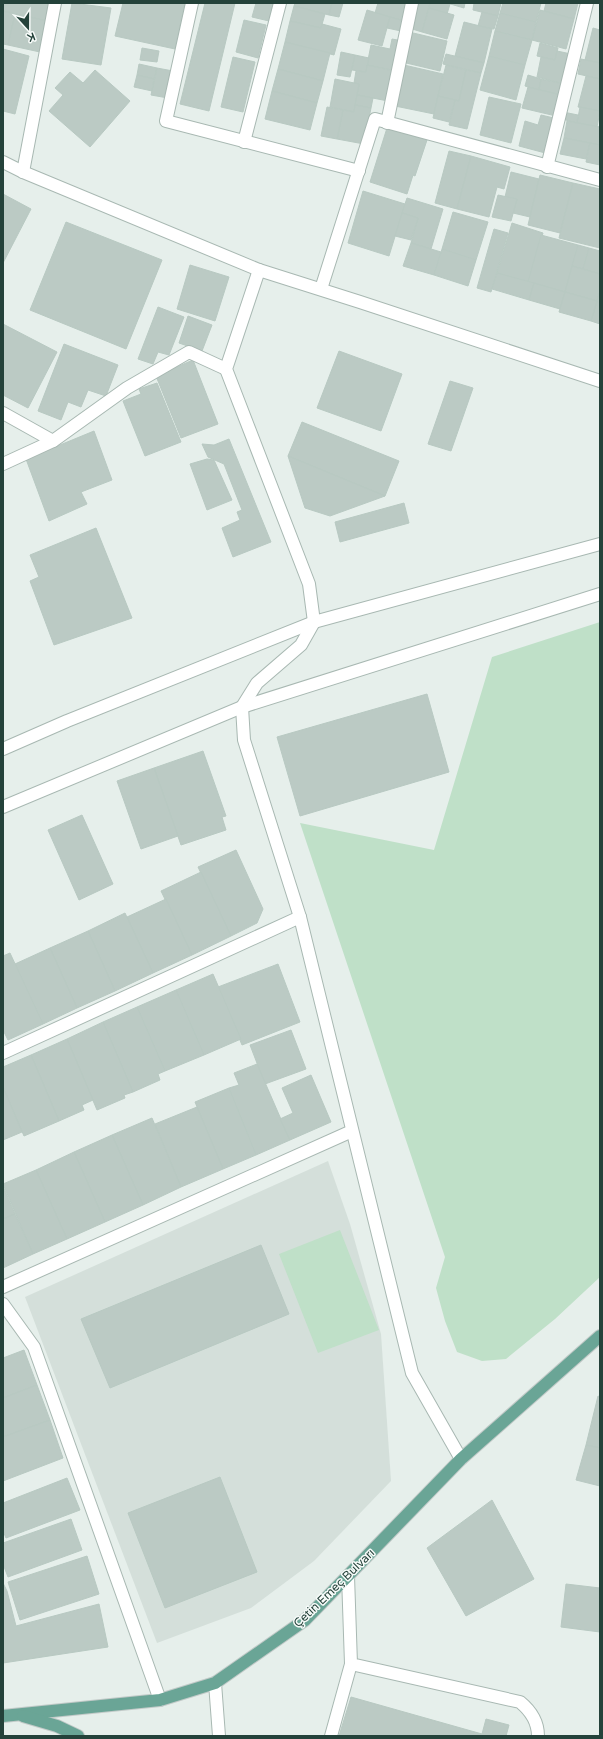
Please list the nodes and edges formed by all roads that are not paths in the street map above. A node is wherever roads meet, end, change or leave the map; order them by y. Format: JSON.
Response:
{"nodes":[{"id":1,"x":55,"y":3,"type":"edge"},
{"id":2,"x":192,"y":3,"type":"edge"},
{"id":3,"x":280,"y":3,"type":"edge"},
{"id":4,"x":412,"y":3,"type":"edge"},
{"id":5,"x":587,"y":3,"type":"edge"},
{"id":6,"x":387,"y":123,"type":"junction"},
{"id":7,"x":244,"y":142,"type":"junction"},
{"id":8,"x":3,"y":162,"type":"edge"},
{"id":9,"x":547,"y":167,"type":"junction"},
{"id":10,"x":359,"y":171,"type":"junction"},
{"id":11,"x":23,"y":172,"type":"junction"},
{"id":12,"x":600,"y":180,"type":"edge"},
{"id":13,"x":259,"y":270,"type":"junction"},
{"id":14,"x":321,"y":290,"type":"junction"},
{"id":15,"x":226,"y":369,"type":"junction"},
{"id":16,"x":600,"y":381,"type":"edge"},
{"id":17,"x":3,"y":413,"type":"edge"},
{"id":18,"x":53,"y":441,"type":"junction"},
{"id":19,"x":3,"y":464,"type":"edge"},
{"id":20,"x":600,"y":544,"type":"edge"},
{"id":21,"x":600,"y":594,"type":"edge"},
{"id":22,"x":314,"y":622,"type":"junction"},
{"id":23,"x":242,"y":707,"type":"junction"},
{"id":24,"x":3,"y":749,"type":"edge"},
{"id":25,"x":3,"y":807,"type":"edge"},
{"id":26,"x":300,"y":917,"type":"junction"},
{"id":27,"x":3,"y":1053,"type":"edge"},
{"id":28,"x":352,"y":1131,"type":"junction"},
{"id":29,"x":3,"y":1287,"type":"edge"},
{"id":30,"x":3,"y":1304,"type":"edge"},
{"id":31,"x":600,"y":1336,"type":"edge"},
{"id":32,"x":461,"y":1459,"type":"junction"},
{"id":33,"x":348,"y":1576,"type":"junction"},
{"id":34,"x":351,"y":1664,"type":"junction"},
{"id":35,"x":215,"y":1682,"type":"junction"},
{"id":36,"x":160,"y":1700,"type":"junction"},
{"id":37,"x":16,"y":1714,"type":"junction"},
{"id":38,"x":3,"y":1716,"type":"edge"},
{"id":39,"x":78,"y":1736,"type":"edge"},
{"id":40,"x":219,"y":1736,"type":"edge"},
{"id":41,"x":331,"y":1736,"type":"edge"},
{"id":42,"x":538,"y":1736,"type":"edge"}],
"edges":[{"from":1,"to":11,"type":"street"},
{"from":2,"to":7,"type":"street"},
{"from":3,"to":7,"type":"street"},
{"from":4,"to":6,"type":"street"},
{"from":5,"to":9,"type":"street"},
{"from":6,"to":9,"type":"street"},
{"from":6,"to":10,"type":"street"},
{"from":7,"to":10,"type":"street"},
{"from":8,"to":11,"type":"street"},
{"from":9,"to":12,"type":"street"},
{"from":10,"to":14,"type":"street"},
{"from":11,"to":13,"type":"street"},
{"from":13,"to":14,"type":"street"},
{"from":13,"to":15,"type":"street"},
{"from":14,"to":16,"type":"street"},
{"from":15,"to":18,"type":"street"},
{"from":15,"to":22,"type":"street"},
{"from":17,"to":18,"type":"street"},
{"from":18,"to":19,"type":"street"},
{"from":20,"to":22,"type":"street"},
{"from":21,"to":23,"type":"street"},
{"from":22,"to":23,"type":"street"},
{"from":22,"to":24,"type":"street"},
{"from":23,"to":25,"type":"street"},
{"from":23,"to":26,"type":"street"},
{"from":26,"to":27,"type":"street"},
{"from":26,"to":28,"type":"street"},
{"from":28,"to":29,"type":"street"},
{"from":28,"to":32,"type":"street"},
{"from":30,"to":36,"type":"street"},
{"from":31,"to":32,"type":"main road","name":"Çetin Emeç Bulvarı"},
{"from":32,"to":33,"type":"main road","name":"Çetin Emeç Bulvarı"},
{"from":33,"to":34,"type":"street"},
{"from":33,"to":35,"type":"main road","name":"Çetin Emeç Bulvarı"},
{"from":34,"to":41,"type":"street"},
{"from":34,"to":42,"type":"street"},
{"from":35,"to":36,"type":"main road","name":"Çetin Emeç Bulvarı"},
{"from":35,"to":40,"type":"street"},
{"from":36,"to":37,"type":"main road","name":"Çetin Emeç Bulvarı"},
{"from":37,"to":38,"type":"main road","name":"Çetin Emeç Bulvarı"},
{"from":37,"to":39,"type":"main road"}]}
